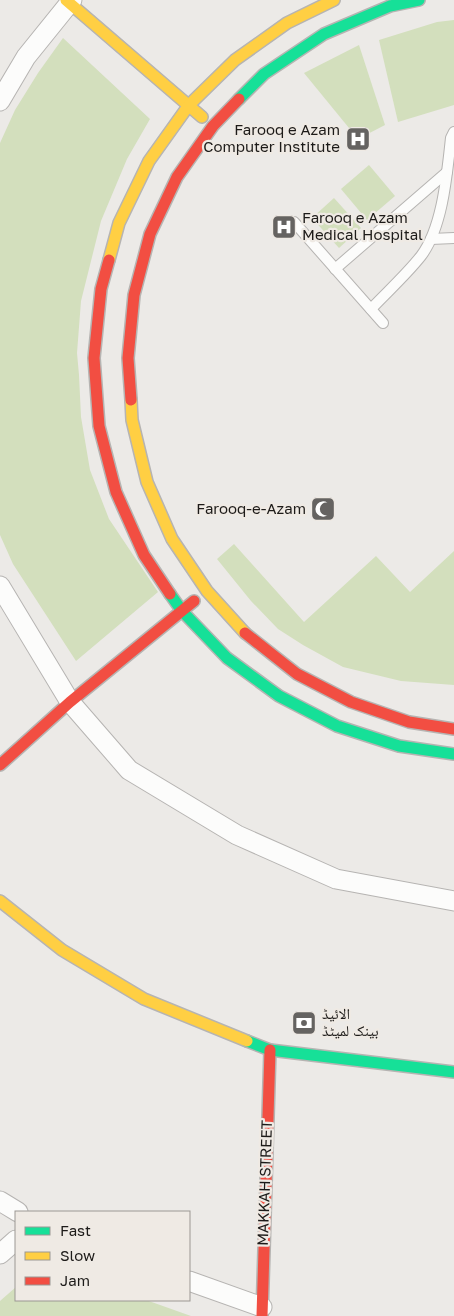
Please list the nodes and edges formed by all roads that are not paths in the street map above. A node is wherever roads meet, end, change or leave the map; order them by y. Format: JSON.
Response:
{"nodes":[{"id":1,"x":334,"y":0,"type":"edge"},
{"id":2,"x":419,"y":0,"type":"edge"},
{"id":3,"x":69,"y":1,"type":"edge"},
{"id":4,"x":0,"y":101,"type":"edge"},
{"id":5,"x":190,"y":106,"type":"junction"},
{"id":6,"x":213,"y":126,"type":"junction"},
{"id":7,"x":454,"y":132,"type":"edge"},
{"id":8,"x":447,"y":172,"type":"junction"},
{"id":9,"x":294,"y":222,"type":"dead end"},
{"id":10,"x":454,"y":238,"type":"edge"},
{"id":11,"x":430,"y":239,"type":"junction"},
{"id":12,"x":335,"y":269,"type":"junction"},
{"id":13,"x":371,"y":309,"type":"junction"},
{"id":14,"x":383,"y":324,"type":"dead end"},
{"id":15,"x":0,"y":586,"type":"edge"},
{"id":16,"x":207,"y":591,"type":"junction"},
{"id":17,"x":182,"y":611,"type":"junction"},
{"id":18,"x":70,"y":702,"type":"junction"},
{"id":19,"x":454,"y":729,"type":"edge"},
{"id":20,"x":454,"y":754,"type":"edge"},
{"id":21,"x":0,"y":765,"type":"edge"},
{"id":22,"x":0,"y":900,"type":"edge"},
{"id":23,"x":454,"y":901,"type":"edge"},
{"id":24,"x":270,"y":1050,"type":"junction"},
{"id":25,"x":454,"y":1072,"type":"edge"},
{"id":26,"x":0,"y":1201,"type":"edge"},
{"id":27,"x":16,"y":1211,"type":"edge"},
{"id":28,"x":15,"y":1241,"type":"edge"},
{"id":29,"x":0,"y":1254,"type":"edge"},
{"id":30,"x":190,"y":1281,"type":"edge"},
{"id":31,"x":262,"y":1312,"type":"edge"}],
"edges":[{"from":1,"to":5,"type":"street"},
{"from":2,"to":6,"type":"street"},
{"from":3,"to":4,"type":"street"},
{"from":3,"to":5,"type":"street"},
{"from":5,"to":6,"type":"street"},
{"from":5,"to":17,"type":"street"},
{"from":6,"to":16,"type":"street"},
{"from":7,"to":8,"type":"lane"},
{"from":8,"to":11,"type":"lane"},
{"from":8,"to":12,"type":"lane"},
{"from":9,"to":12,"type":"lane"},
{"from":10,"to":11,"type":"lane"},
{"from":11,"to":13,"type":"lane"},
{"from":12,"to":13,"type":"lane"},
{"from":13,"to":14,"type":"lane"},
{"from":15,"to":18,"type":"street"},
{"from":16,"to":17,"type":"street"},
{"from":16,"to":19,"type":"street"},
{"from":17,"to":18,"type":"street"},
{"from":17,"to":20,"type":"street"},
{"from":18,"to":21,"type":"street"},
{"from":18,"to":23,"type":"street"},
{"from":22,"to":24,"type":"street"},
{"from":24,"to":25,"type":"street"},
{"from":24,"to":31,"type":"street","name":"MAKKAH STREET"},
{"from":26,"to":27,"type":"street"},
{"from":28,"to":29,"type":"street"},
{"from":30,"to":31,"type":"street"}]}
